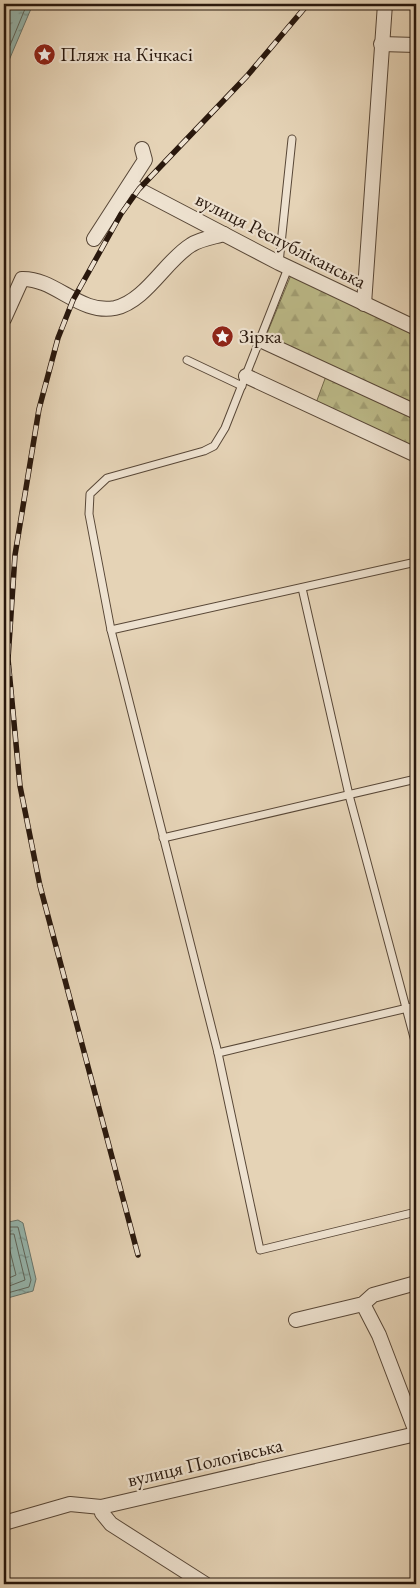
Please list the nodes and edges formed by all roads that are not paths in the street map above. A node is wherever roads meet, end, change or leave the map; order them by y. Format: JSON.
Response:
{"nodes":[{"id":1,"x":385,"y":4,"type":"edge"},
{"id":2,"x":381,"y":44,"type":"junction"},
{"id":3,"x":416,"y":45,"type":"edge"},
{"id":4,"x":292,"y":139,"type":"dead end"},
{"id":5,"x":142,"y":149,"type":"dead end"},
{"id":6,"x":130,"y":185,"type":"junction"},
{"id":7,"x":224,"y":234,"type":"junction"},
{"id":8,"x":94,"y":239,"type":"dead end"},
{"id":9,"x":284,"y":265,"type":"junction"},
{"id":10,"x":364,"y":304,"type":"junction"},
{"id":11,"x":4,"y":314,"type":"edge"},
{"id":12,"x":416,"y":328,"type":"edge"},
{"id":13,"x":260,"y":340,"type":"junction"},
{"id":14,"x":187,"y":360,"type":"dead end"},
{"id":15,"x":244,"y":381,"type":"junction"},
{"id":16,"x":416,"y":412,"type":"edge"},
{"id":17,"x":416,"y":455,"type":"edge"},
{"id":18,"x":416,"y":562,"type":"edge"},
{"id":19,"x":302,"y":588,"type":"junction"},
{"id":20,"x":111,"y":630,"type":"junction"},
{"id":21,"x":416,"y":779,"type":"edge"},
{"id":22,"x":349,"y":795,"type":"junction"},
{"id":23,"x":163,"y":838,"type":"junction"},
{"id":24,"x":416,"y":1006,"type":"edge"},
{"id":25,"x":408,"y":1008,"type":"junction"},
{"id":26,"x":416,"y":1045,"type":"edge"},
{"id":27,"x":218,"y":1053,"type":"junction"},
{"id":28,"x":416,"y":1212,"type":"edge"},
{"id":29,"x":416,"y":1283,"type":"edge"},
{"id":30,"x":363,"y":1304,"type":"junction"},
{"id":31,"x":296,"y":1320,"type":"dead end"},
{"id":32,"x":416,"y":1433,"type":"edge"},
{"id":33,"x":101,"y":1507,"type":"junction"},
{"id":34,"x":4,"y":1523,"type":"edge"},
{"id":35,"x":205,"y":1584,"type":"edge"}],
"edges":[{"from":1,"to":2,"type":"street"},
{"from":2,"to":3,"type":"street"},
{"from":2,"to":10,"type":"street"},
{"from":4,"to":9,"type":"lane"},
{"from":5,"to":6,"type":"street"},
{"from":6,"to":7,"type":"street","name":"вулиця Республіканська"},
{"from":6,"to":8,"type":"street"},
{"from":7,"to":9,"type":"street","name":"вулиця Республіканська"},
{"from":7,"to":11,"type":"street"},
{"from":9,"to":10,"type":"street","name":"вулиця Республіканська"},
{"from":9,"to":13,"type":"lane"},
{"from":10,"to":12,"type":"street","name":"вулиця Республіканська"},
{"from":13,"to":15,"type":"lane"},
{"from":13,"to":16,"type":"street"},
{"from":14,"to":15,"type":"lane"},
{"from":15,"to":17,"type":"street"},
{"from":15,"to":20,"type":"lane"},
{"from":18,"to":19,"type":"lane"},
{"from":19,"to":20,"type":"lane"},
{"from":19,"to":22,"type":"lane"},
{"from":20,"to":23,"type":"lane"},
{"from":21,"to":22,"type":"lane"},
{"from":22,"to":23,"type":"lane"},
{"from":22,"to":25,"type":"lane"},
{"from":23,"to":27,"type":"lane"},
{"from":24,"to":25,"type":"lane"},
{"from":25,"to":26,"type":"lane"},
{"from":25,"to":27,"type":"lane"},
{"from":27,"to":28,"type":"lane"},
{"from":29,"to":30,"type":"street"},
{"from":30,"to":31,"type":"street"},
{"from":30,"to":32,"type":"street"},
{"from":32,"to":33,"type":"street","name":"вулиця Пологівська"},
{"from":33,"to":34,"type":"street","name":"вулиця Пологівська"},
{"from":33,"to":35,"type":"street"}]}
